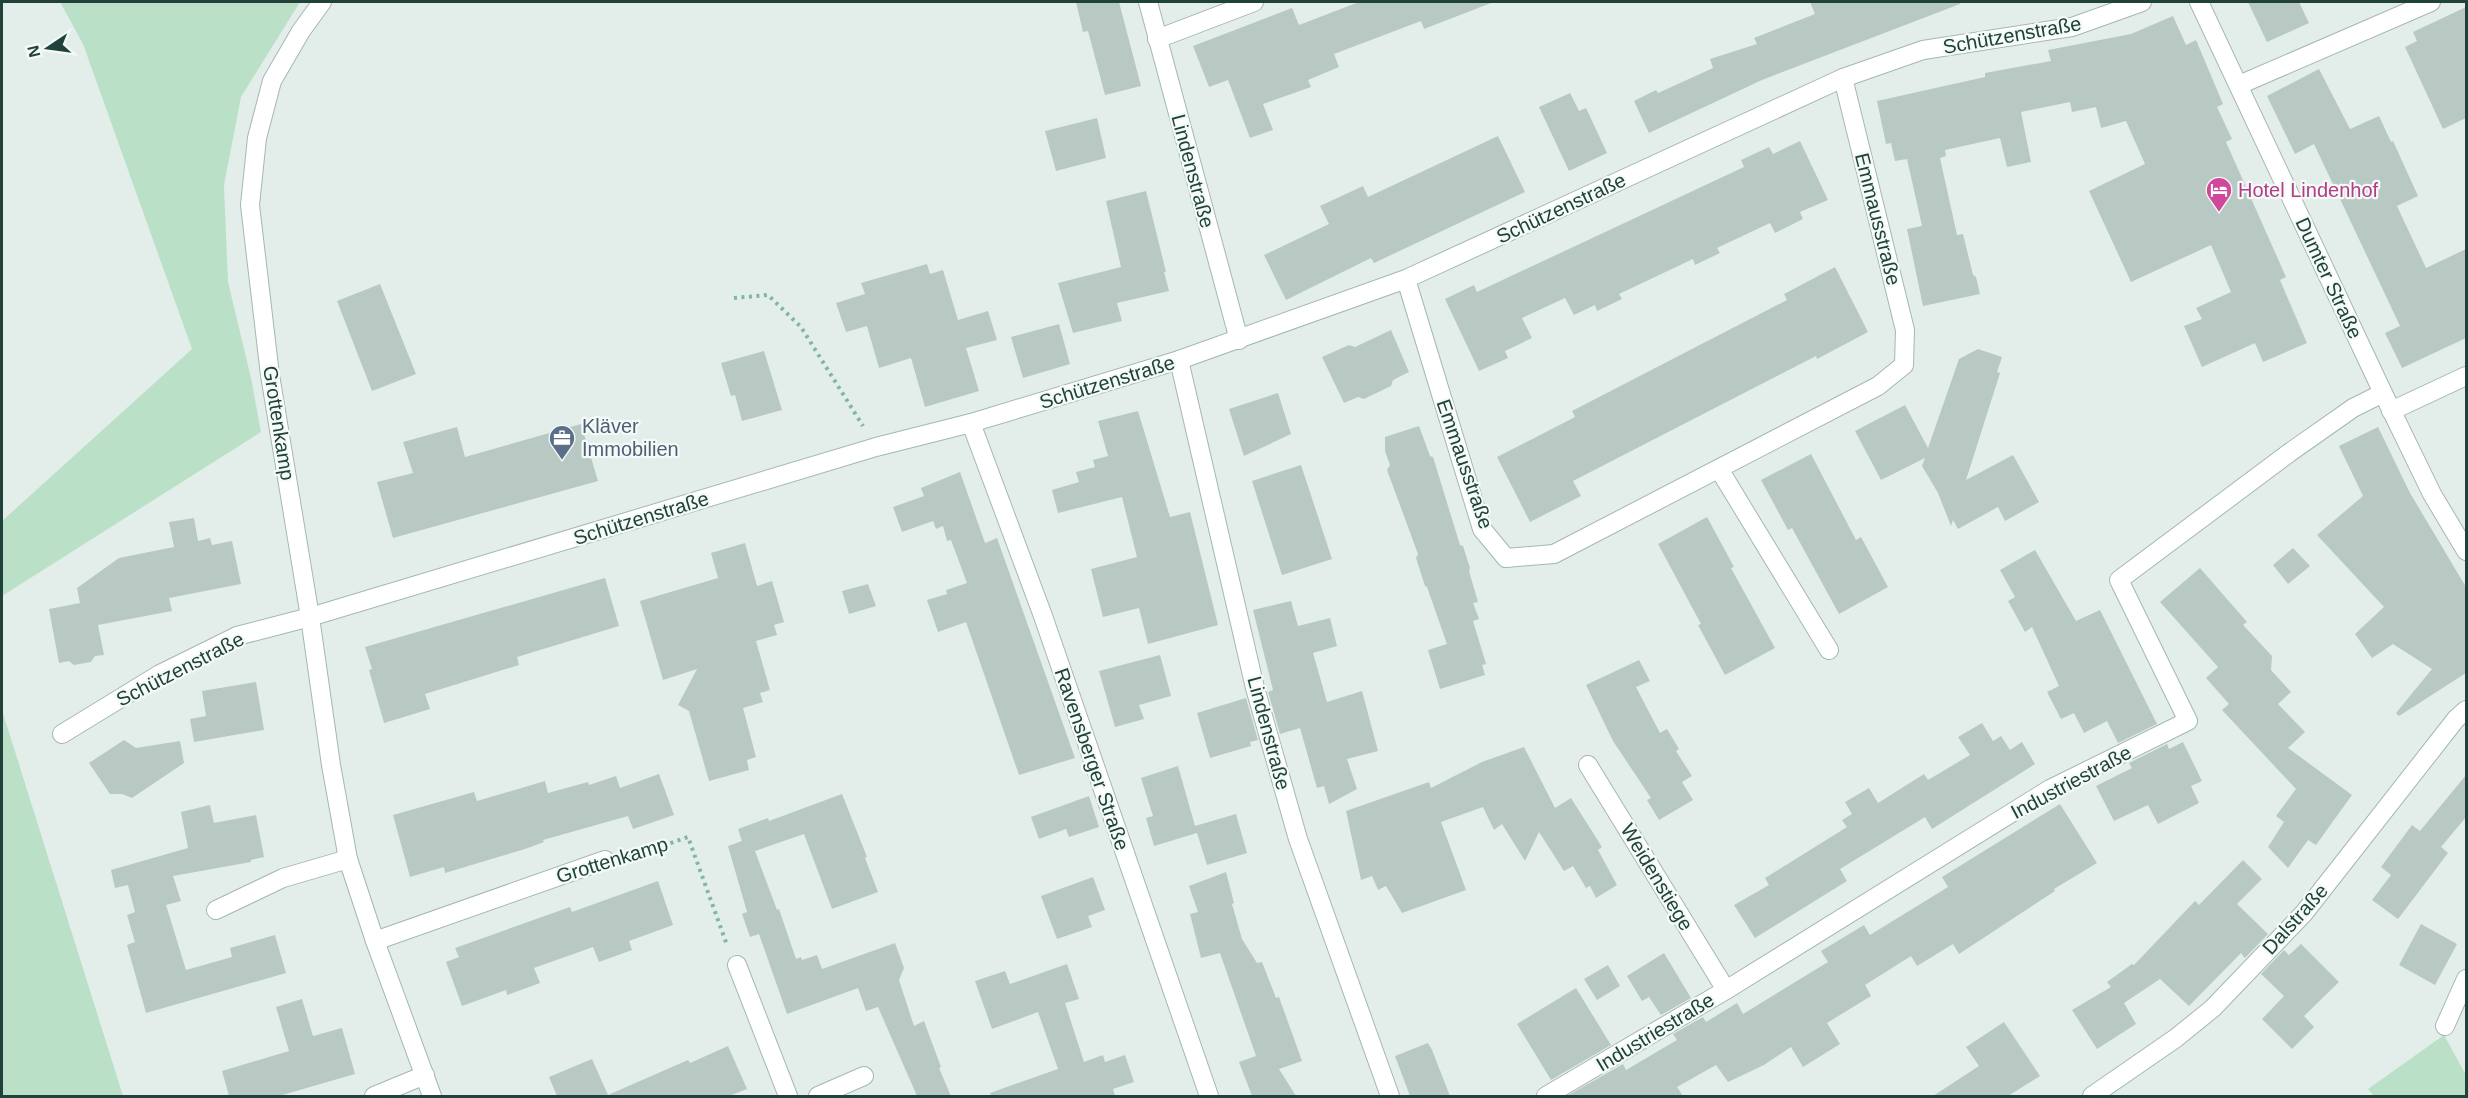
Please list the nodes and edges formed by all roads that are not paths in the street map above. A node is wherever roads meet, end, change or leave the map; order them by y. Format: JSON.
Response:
{"nodes":[{"id":1,"x":322,"y":2,"type":"edge"},
{"id":2,"x":1148,"y":2,"type":"edge"},
{"id":3,"x":1254,"y":2,"type":"edge"},
{"id":4,"x":2142,"y":2,"type":"edge"},
{"id":5,"x":2199,"y":2,"type":"edge"},
{"id":6,"x":2432,"y":2,"type":"edge"},
{"id":7,"x":1157,"y":39,"type":"junction"},
{"id":8,"x":1843,"y":78,"type":"junction"},
{"id":9,"x":2239,"y":85,"type":"junction"},
{"id":10,"x":1406,"y":279,"type":"junction"},
{"id":11,"x":1239,"y":340,"type":"junction"},
{"id":12,"x":1179,"y":360,"type":"junction"},
{"id":13,"x":2466,"y":376,"type":"edge"},
{"id":14,"x":2383,"y":393,"type":"junction"},
{"id":15,"x":2391,"y":411,"type":"junction"},
{"id":16,"x":971,"y":423,"type":"junction"},
{"id":17,"x":1719,"y":469,"type":"junction"},
{"id":18,"x":2466,"y":550,"type":"edge"},
{"id":19,"x":310,"y":617,"type":"junction"},
{"id":20,"x":1829,"y":650,"type":"dead end"},
{"id":21,"x":2466,"y":710,"type":"edge"},
{"id":22,"x":62,"y":734,"type":"dead end"},
{"id":23,"x":1588,"y":765,"type":"dead end"},
{"id":24,"x":348,"y":859,"type":"junction"},
{"id":25,"x":605,"y":860,"type":"road end"},
{"id":26,"x":216,"y":910,"type":"dead end"},
{"id":27,"x":375,"y":941,"type":"junction"},
{"id":28,"x":737,"y":964,"type":"road end"},
{"id":29,"x":2466,"y":979,"type":"edge"},
{"id":30,"x":1726,"y":990,"type":"junction"},
{"id":31,"x":2445,"y":1026,"type":"dead end"},
{"id":32,"x":425,"y":1075,"type":"junction"},
{"id":33,"x":864,"y":1076,"type":"dead end"},
{"id":34,"x":374,"y":1096,"type":"edge"},
{"id":35,"x":432,"y":1096,"type":"edge"},
{"id":36,"x":788,"y":1096,"type":"edge"},
{"id":37,"x":818,"y":1096,"type":"edge"},
{"id":38,"x":1209,"y":1096,"type":"edge"},
{"id":39,"x":1390,"y":1096,"type":"edge"},
{"id":40,"x":1546,"y":1096,"type":"edge"},
{"id":41,"x":2092,"y":1096,"type":"edge"}],
"edges":[{"from":1,"to":19,"type":"street","name":"Grottenkamp"},
{"from":2,"to":7,"type":"street","name":"Lindenstraße"},
{"from":3,"to":7,"type":"street"},
{"from":4,"to":8,"type":"street","name":"Schützenstraße"},
{"from":5,"to":9,"type":"street","name":"Dumter Straße"},
{"from":6,"to":9,"type":"street"},
{"from":7,"to":11,"type":"street","name":"Lindenstraße"},
{"from":8,"to":10,"type":"street","name":"Schützenstraße"},
{"from":8,"to":17,"type":"street","name":"Emmausstraße"},
{"from":9,"to":14,"type":"street","name":"Dumter Straße"},
{"from":10,"to":11,"type":"street","name":"Schützenstraße"},
{"from":10,"to":17,"type":"street","name":"Emmausstraße"},
{"from":11,"to":12,"type":"street","name":"Schützenstraße"},
{"from":12,"to":16,"type":"street","name":"Schützenstraße"},
{"from":12,"to":39,"type":"street","name":"Lindenstraße"},
{"from":13,"to":15,"type":"street"},
{"from":14,"to":15,"type":"street","name":"Dumter Straße"},
{"from":14,"to":30,"type":"street","name":"Industriestraße"},
{"from":15,"to":18,"type":"street","name":"Dumter Straße"},
{"from":16,"to":19,"type":"street","name":"Schützenstraße"},
{"from":16,"to":38,"type":"street","name":"Ravensberger Straße"},
{"from":17,"to":20,"type":"street"},
{"from":19,"to":22,"type":"street","name":"Schützenstraße"},
{"from":19,"to":24,"type":"street","name":"Grottenkamp"},
{"from":21,"to":41,"type":"street","name":"Dalstraße"},
{"from":23,"to":30,"type":"street","name":"Weidenstiege"},
{"from":24,"to":26,"type":"street"},
{"from":24,"to":27,"type":"street","name":"Grottenkamp"},
{"from":25,"to":27,"type":"street","name":"Grottenkamp"},
{"from":27,"to":32,"type":"street","name":"Grottenkamp"},
{"from":28,"to":36,"type":"street"},
{"from":29,"to":31,"type":"street"},
{"from":30,"to":40,"type":"street","name":"Industriestraße"},
{"from":32,"to":34,"type":"street"},
{"from":32,"to":35,"type":"street","name":"Grottenkamp"},
{"from":33,"to":37,"type":"street"}]}
